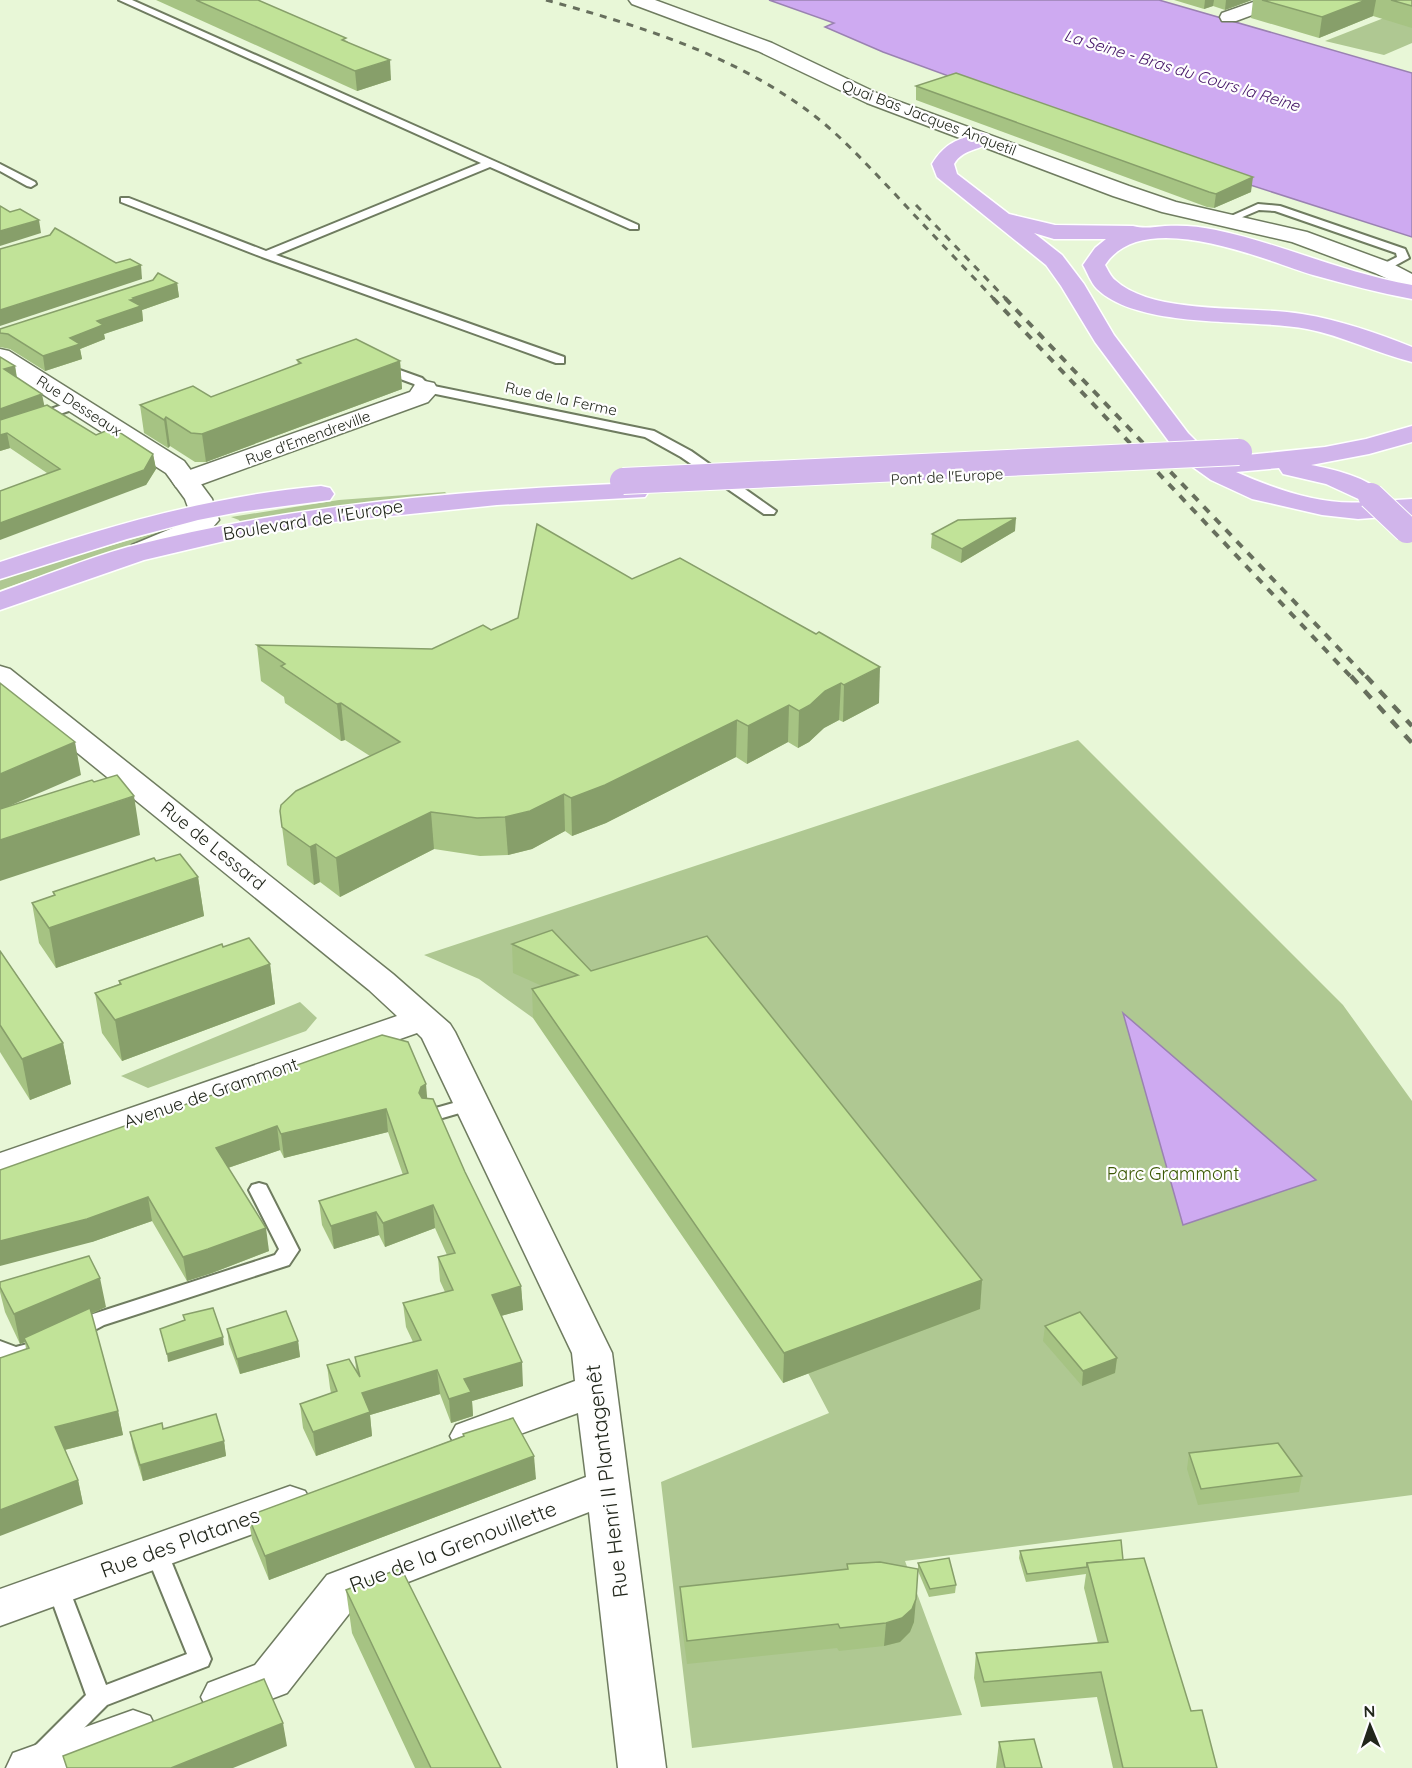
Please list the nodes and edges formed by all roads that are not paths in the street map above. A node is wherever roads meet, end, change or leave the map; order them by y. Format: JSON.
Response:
{"nodes":[{"id":1,"x":123,"y":0,"type":"edge"},
{"id":2,"x":638,"y":0,"type":"edge"},
{"id":3,"x":1275,"y":0,"type":"edge"},
{"id":4,"x":1228,"y":17,"type":"dead end"},
{"id":5,"x":981,"y":139,"type":"junction"},
{"id":6,"x":490,"y":163,"type":"junction"},
{"id":7,"x":0,"y":167,"type":"edge"},
{"id":8,"x":31,"y":184,"type":"dead end"},
{"id":9,"x":124,"y":200,"type":"dead end"},
{"id":10,"x":999,"y":216,"type":"junction"},
{"id":11,"x":634,"y":227,"type":"dead end"},
{"id":12,"x":1156,"y":233,"type":"junction"},
{"id":13,"x":266,"y":255,"type":"junction"},
{"id":14,"x":1412,"y":283,"type":"edge"},
{"id":15,"x":1412,"y":292,"type":"edge"},
{"id":16,"x":1412,"y":355,"type":"edge"},
{"id":17,"x":0,"y":356,"type":"edge"},
{"id":18,"x":560,"y":360,"type":"dead end"},
{"id":19,"x":367,"y":363,"type":"edge"},
{"id":20,"x":425,"y":388,"type":"junction"},
{"id":21,"x":76,"y":405,"type":"junction"},
{"id":22,"x":1412,"y":419,"type":"edge"},
{"id":23,"x":0,"y":431,"type":"edge"},
{"id":24,"x":1412,"y":434,"type":"edge"},
{"id":25,"x":1250,"y":461,"type":"junction"},
{"id":26,"x":185,"y":481,"type":"junction"},
{"id":27,"x":630,"y":486,"type":"junction"},
{"id":28,"x":205,"y":511,"type":"junction"},
{"id":29,"x":769,"y":511,"type":"dead end"},
{"id":30,"x":1410,"y":524,"type":"edge"},
{"id":31,"x":135,"y":554,"type":"junction"},
{"id":32,"x":0,"y":572,"type":"edge"},
{"id":33,"x":0,"y":602,"type":"edge"},
{"id":34,"x":0,"y":675,"type":"edge"},
{"id":35,"x":423,"y":1019,"type":"junction"},
{"id":36,"x":471,"y":1104,"type":"junction"},
{"id":37,"x":432,"y":1115,"type":"edge"},
{"id":38,"x":0,"y":1167,"type":"edge"},
{"id":39,"x":259,"y":1190,"type":"dead end"},
{"id":40,"x":0,"y":1349,"type":"edge"},
{"id":41,"x":596,"y":1390,"type":"junction"},
{"id":42,"x":435,"y":1449,"type":"edge"},
{"id":43,"x":607,"y":1487,"type":"junction"},
{"id":44,"x":323,"y":1491,"type":"edge"},
{"id":45,"x":156,"y":1551,"type":"junction"},
{"id":46,"x":58,"y":1587,"type":"junction"},
{"id":47,"x":0,"y":1608,"type":"edge"},
{"id":48,"x":99,"y":1698,"type":"junction"},
{"id":49,"x":29,"y":1768,"type":"edge"},
{"id":50,"x":642,"y":1768,"type":"edge"}],
"edges":[{"from":1,"to":6,"type":"lane"},
{"from":2,"to":5,"type":"street","name":"Quai Bas Jacques Anquetil"},
{"from":3,"to":4,"type":"street"},
{"from":5,"to":10,"type":"main road"},
{"from":5,"to":14,"type":"street","name":"Quai Bas Jacques Anquetil"},
{"from":6,"to":11,"type":"lane"},
{"from":6,"to":13,"type":"lane"},
{"from":7,"to":8,"type":"lane"},
{"from":9,"to":13,"type":"lane"},
{"from":10,"to":12,"type":"main road"},
{"from":10,"to":30,"type":"main road"},
{"from":12,"to":15,"type":"main road"},
{"from":12,"to":16,"type":"main road"},
{"from":13,"to":18,"type":"lane"},
{"from":17,"to":21,"type":"street","name":"Rue Desseaux"},
{"from":19,"to":20,"type":"lane","name":"Rue de la Ferme"},
{"from":20,"to":26,"type":"street","name":"Rue d'Emendreville"},
{"from":20,"to":29,"type":"lane","name":"Rue de la Ferme"},
{"from":21,"to":23,"type":"lane"},
{"from":21,"to":26,"type":"street","name":"Rue Desseaux"},
{"from":22,"to":25,"type":"main road"},
{"from":24,"to":25,"type":"main road"},
{"from":25,"to":27,"type":"main road","name":"Pont de l'Europe"},
{"from":25,"to":30,"type":"main road","bridge":true},
{"from":26,"to":28,"type":"street","name":"Rue Desseaux"},
{"from":27,"to":28,"type":"main road","name":"Boulevard de l'Europe"},
{"from":27,"to":31,"type":"main road","name":"Boulevard de l'Europe"},
{"from":28,"to":31,"type":"street"},
{"from":28,"to":32,"type":"main road","name":"Boulevard de l'Europe"},
{"from":31,"to":33,"type":"main road","name":"Boulevard de l'Europe"},
{"from":34,"to":35,"type":"street","name":"Rue de Lessard"},
{"from":35,"to":36,"type":"street","name":"Rue Henri II Plantagenêt"},
{"from":35,"to":38,"type":"street","name":"Avenue de Grammont"},
{"from":36,"to":37,"type":"lane"},
{"from":36,"to":41,"type":"street","name":"Rue Henri II Plantagenêt"},
{"from":39,"to":40,"type":"lane"},
{"from":41,"to":42,"type":"street"},
{"from":41,"to":43,"type":"street","name":"Rue Henri II Plantagenêt"},
{"from":43,"to":49,"type":"street","name":"Rue de la Grenouillette"},
{"from":43,"to":50,"type":"street","name":"Rue Henri II Plantagenêt"},
{"from":44,"to":45,"type":"street","name":"Rue des Platanes"},
{"from":45,"to":46,"type":"street","name":"Rue des Platanes"},
{"from":45,"to":48,"type":"lane"},
{"from":46,"to":47,"type":"street","name":"Rue des Platanes"},
{"from":46,"to":48,"type":"lane"},
{"from":48,"to":49,"type":"lane"}]}
